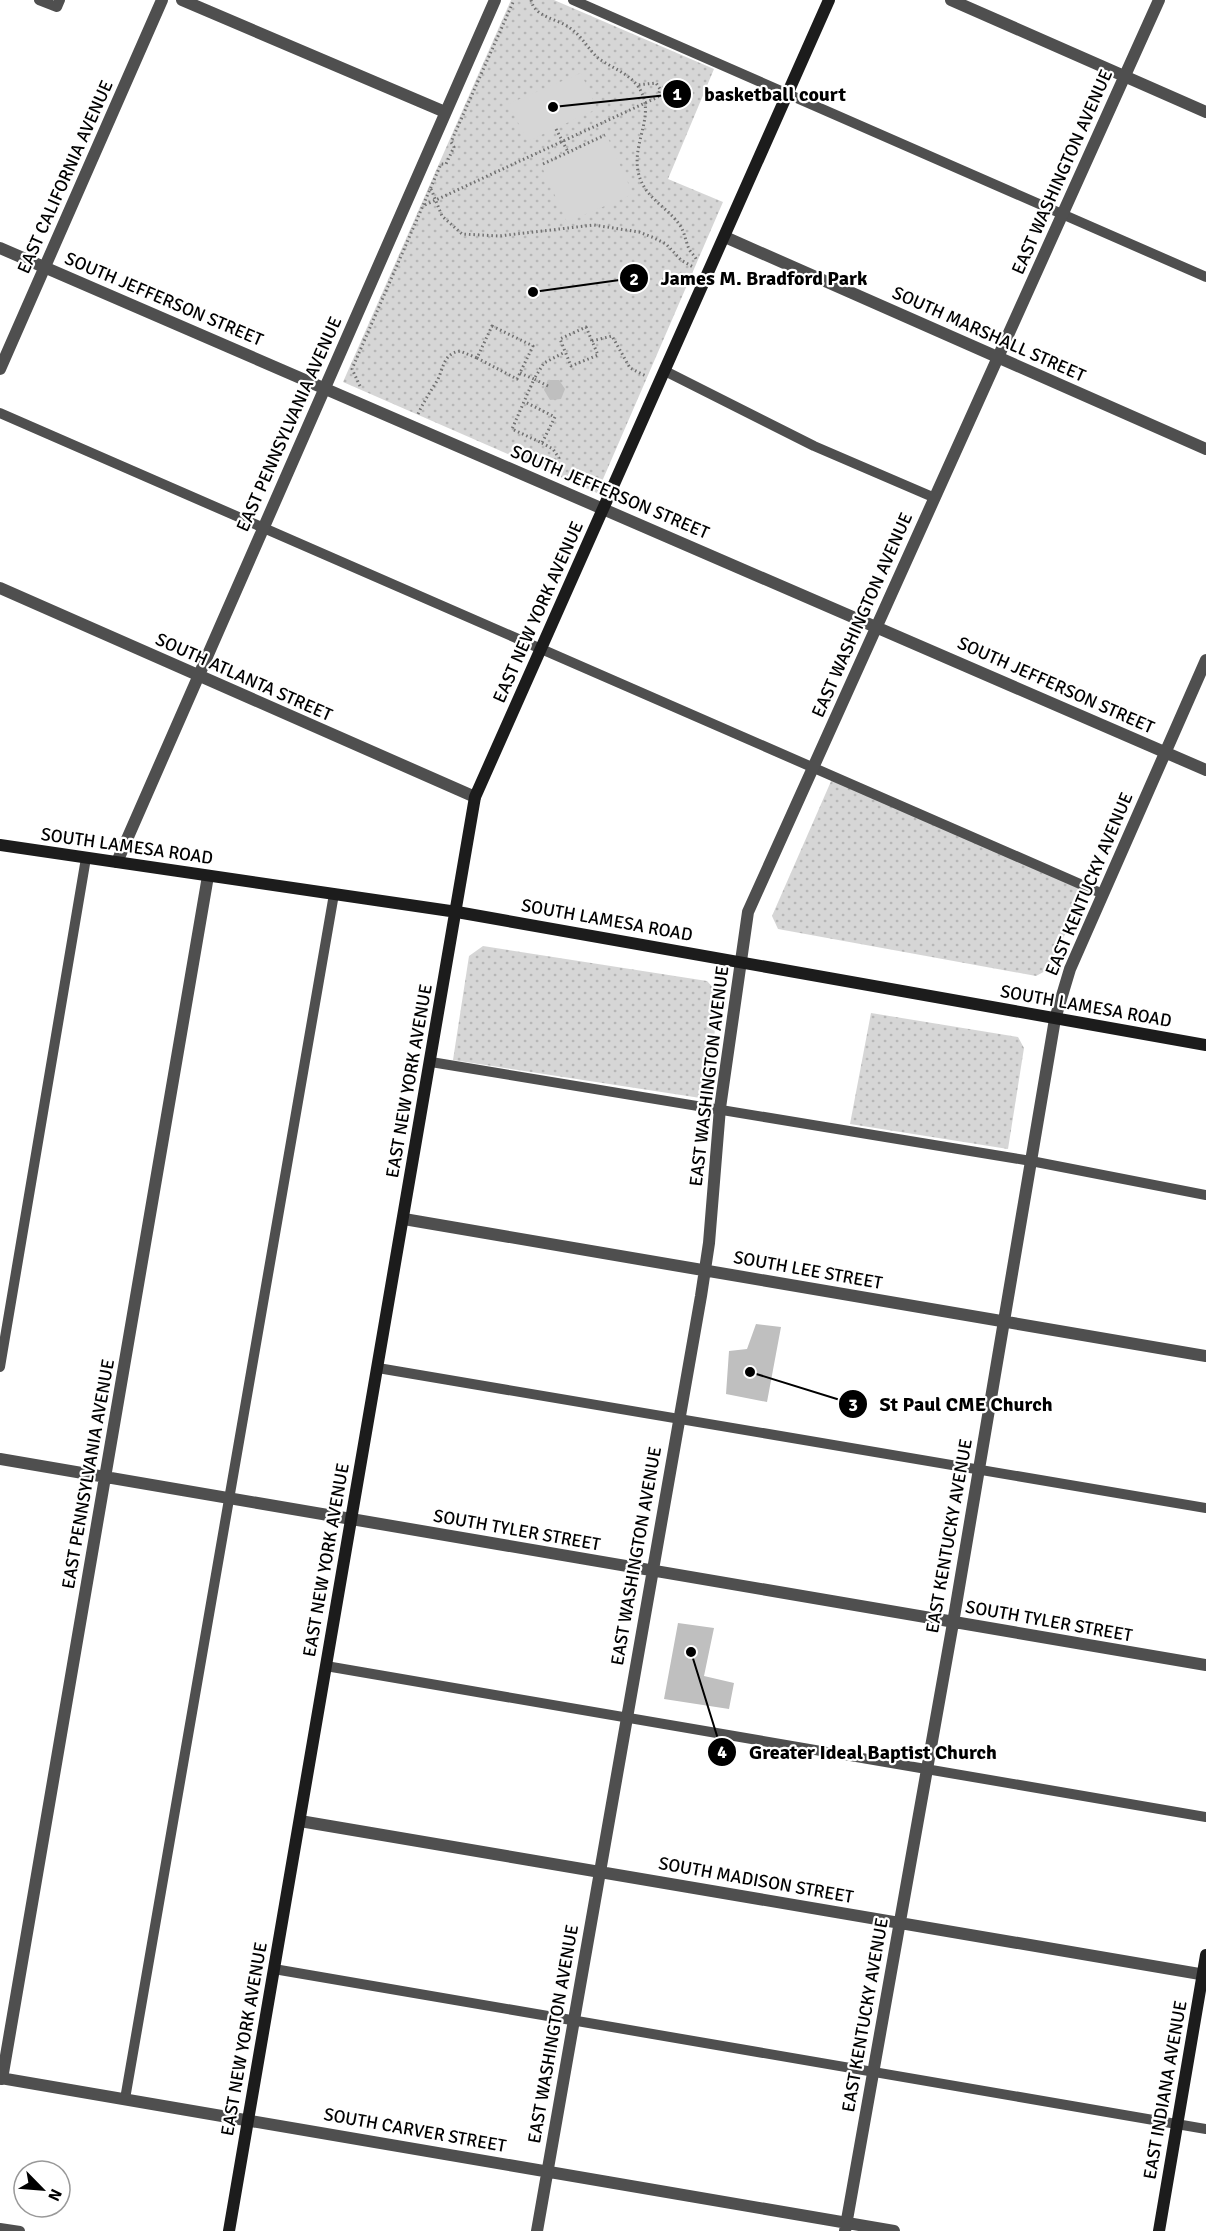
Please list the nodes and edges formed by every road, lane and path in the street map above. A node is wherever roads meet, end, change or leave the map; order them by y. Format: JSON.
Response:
{"nodes":[{"id":1,"x":39,"y":0,"type":"edge"},
{"id":2,"x":60,"y":0,"type":"edge"},
{"id":3,"x":162,"y":0,"type":"edge"},
{"id":4,"x":182,"y":0,"type":"edge"},
{"id":5,"x":495,"y":0,"type":"edge"},
{"id":6,"x":514,"y":0,"type":"edge"},
{"id":7,"x":531,"y":0,"type":"edge"},
{"id":8,"x":573,"y":0,"type":"edge"},
{"id":9,"x":829,"y":0,"type":"edge"},
{"id":10,"x":951,"y":0,"type":"edge"},
{"id":11,"x":1159,"y":0,"type":"edge"},
{"id":12,"x":1125,"y":76,"type":"junction"},
{"id":13,"x":637,"y":85,"type":"junction"},
{"id":14,"x":788,"y":93,"type":"junction"},
{"id":15,"x":646,"y":102,"type":"junction"},
{"id":16,"x":445,"y":112,"type":"junction"},
{"id":17,"x":1206,"y":112,"type":"edge"},
{"id":18,"x":556,"y":129,"type":"dead end"},
{"id":19,"x":605,"y":135,"type":"dead end"},
{"id":20,"x":562,"y":141,"type":"junction"},
{"id":21,"x":568,"y":152,"type":"junction"},
{"id":22,"x":543,"y":164,"type":"dead end"},
{"id":23,"x":431,"y":189,"type":"junction"},
{"id":24,"x":435,"y":200,"type":"junction"},
{"id":25,"x":424,"y":206,"type":"junction"},
{"id":26,"x":1063,"y":213,"type":"junction"},
{"id":27,"x":725,"y":237,"type":"junction"},
{"id":28,"x":0,"y":248,"type":"edge"},
{"id":29,"x":697,"y":257,"type":"dead end"},
{"id":30,"x":44,"y":267,"type":"junction"},
{"id":31,"x":1206,"y":277,"type":"edge"},
{"id":32,"x":688,"y":278,"type":"dead end"},
{"id":33,"x":592,"y":341,"type":"junction"},
{"id":34,"x":566,"y":352,"type":"junction"},
{"id":35,"x":477,"y":358,"type":"junction"},
{"id":36,"x":998,"y":358,"type":"junction"},
{"id":37,"x":0,"y":369,"type":"edge"},
{"id":38,"x":665,"y":371,"type":"junction"},
{"id":39,"x":520,"y":373,"type":"junction"},
{"id":40,"x":534,"y":379,"type":"junction"},
{"id":41,"x":548,"y":386,"type":"dead end"},
{"id":42,"x":642,"y":386,"type":"dead end"},
{"id":43,"x":325,"y":388,"type":"junction"},
{"id":44,"x":368,"y":390,"type":"dead end"},
{"id":45,"x":525,"y":402,"type":"junction"},
{"id":46,"x":409,"y":408,"type":"dead end"},
{"id":47,"x":419,"y":412,"type":"junction"},
{"id":48,"x":0,"y":413,"type":"edge"},
{"id":49,"x":429,"y":417,"type":"dead end"},
{"id":50,"x":542,"y":443,"type":"junction"},
{"id":51,"x":1206,"y":449,"type":"edge"},
{"id":52,"x":544,"y":467,"type":"dead end"},
{"id":53,"x":554,"y":472,"type":"junction"},
{"id":54,"x":564,"y":476,"type":"dead end"},
{"id":55,"x":601,"y":479,"type":"dead end"},
{"id":56,"x":574,"y":480,"type":"dead end"},
{"id":57,"x":934,"y":498,"type":"junction"},
{"id":58,"x":604,"y":509,"type":"junction"},
{"id":59,"x":264,"y":527,"type":"junction"},
{"id":60,"x":0,"y":588,"type":"edge"},
{"id":61,"x":877,"y":626,"type":"junction"},
{"id":62,"x":541,"y":650,"type":"junction"},
{"id":63,"x":1206,"y":660,"type":"edge"},
{"id":64,"x":199,"y":677,"type":"junction"},
{"id":65,"x":1166,"y":752,"type":"junction"},
{"id":66,"x":814,"y":766,"type":"junction"},
{"id":67,"x":1206,"y":770,"type":"edge"},
{"id":68,"x":474,"y":797,"type":"junction"},
{"id":69,"x":0,"y":845,"type":"edge"},
{"id":70,"x":86,"y":858,"type":"junction"},
{"id":71,"x":117,"y":862,"type":"junction"},
{"id":72,"x":208,"y":876,"type":"junction"},
{"id":73,"x":334,"y":894,"type":"junction"},
{"id":74,"x":1103,"y":894,"type":"junction"},
{"id":75,"x":457,"y":912,"type":"junction"},
{"id":76,"x":742,"y":961,"type":"junction"},
{"id":77,"x":1055,"y":1019,"type":"junction"},
{"id":78,"x":1206,"y":1045,"type":"edge"},
{"id":79,"x":431,"y":1062,"type":"junction"},
{"id":80,"x":720,"y":1108,"type":"junction"},
{"id":81,"x":1031,"y":1161,"type":"junction"},
{"id":82,"x":1206,"y":1196,"type":"edge"},
{"id":83,"x":404,"y":1219,"type":"junction"},
{"id":84,"x":704,"y":1271,"type":"junction"},
{"id":85,"x":1003,"y":1322,"type":"junction"},
{"id":86,"x":1206,"y":1356,"type":"edge"},
{"id":87,"x":0,"y":1367,"type":"edge"},
{"id":88,"x":378,"y":1368,"type":"junction"},
{"id":89,"x":678,"y":1422,"type":"junction"},
{"id":90,"x":0,"y":1459,"type":"edge"},
{"id":91,"x":979,"y":1468,"type":"junction"},
{"id":92,"x":105,"y":1477,"type":"junction"},
{"id":93,"x":230,"y":1498,"type":"junction"},
{"id":94,"x":1206,"y":1508,"type":"edge"},
{"id":95,"x":351,"y":1519,"type":"junction"},
{"id":96,"x":652,"y":1571,"type":"junction"},
{"id":97,"x":953,"y":1623,"type":"junction"},
{"id":98,"x":1206,"y":1665,"type":"edge"},
{"id":99,"x":326,"y":1666,"type":"junction"},
{"id":100,"x":626,"y":1716,"type":"junction"},
{"id":101,"x":927,"y":1770,"type":"junction"},
{"id":102,"x":1206,"y":1817,"type":"edge"},
{"id":103,"x":300,"y":1821,"type":"junction"},
{"id":104,"x":599,"y":1871,"type":"junction"},
{"id":105,"x":900,"y":1923,"type":"junction"},
{"id":106,"x":1206,"y":1955,"type":"edge"},
{"id":107,"x":274,"y":1969,"type":"junction"},
{"id":108,"x":1204,"y":1975,"type":"edge"},
{"id":109,"x":573,"y":2020,"type":"junction"},
{"id":110,"x":873,"y":2073,"type":"junction"},
{"id":111,"x":1,"y":2078,"type":"edge"},
{"id":112,"x":125,"y":2099,"type":"junction"},
{"id":113,"x":248,"y":2120,"type":"junction"},
{"id":114,"x":1177,"y":2124,"type":"junction"},
{"id":115,"x":1206,"y":2129,"type":"edge"},
{"id":116,"x":547,"y":2172,"type":"junction"},
{"id":117,"x":846,"y":2227,"type":"edge"},
{"id":118,"x":0,"y":2228,"type":"edge"},
{"id":119,"x":20,"y":2231,"type":"edge"},
{"id":120,"x":229,"y":2231,"type":"edge"},
{"id":121,"x":537,"y":2231,"type":"edge"},
{"id":122,"x":894,"y":2231,"type":"edge"},
{"id":123,"x":1159,"y":2231,"type":"edge"}],
"edges":[{"from":1,"to":2,"type":"lane"},
{"from":3,"to":30,"type":"street","name":"EAST CALIFORNIA AVENUE"},
{"from":4,"to":16,"type":"street"},
{"from":5,"to":16,"type":"street","name":"EAST PENNSYLVANIA AVENUE"},
{"from":6,"to":23,"type":"path"},
{"from":7,"to":13,"type":"path"},
{"from":8,"to":14,"type":"lane"},
{"from":9,"to":14,"type":"street","name":"EAST NEW YORK AVENUE"},
{"from":10,"to":12,"type":"street"},
{"from":11,"to":12,"type":"street","name":"EAST WASHINGTON AVENUE"},
{"from":12,"to":17,"type":"street"},
{"from":12,"to":26,"type":"street","name":"EAST WASHINGTON AVENUE"},
{"from":13,"to":15,"type":"path"},
{"from":13,"to":15,"type":"path"},
{"from":14,"to":26,"type":"lane"},
{"from":14,"to":27,"type":"street","name":"EAST NEW YORK AVENUE"},
{"from":15,"to":20,"type":"path"},
{"from":15,"to":29,"type":"path"},
{"from":16,"to":43,"type":"street","name":"EAST PENNSYLVANIA AVENUE"},
{"from":18,"to":20,"type":"path"},
{"from":19,"to":21,"type":"path"},
{"from":20,"to":21,"type":"path"},
{"from":20,"to":24,"type":"path"},
{"from":21,"to":22,"type":"path"},
{"from":23,"to":24,"type":"path"},
{"from":23,"to":25,"type":"path"},
{"from":24,"to":25,"type":"path"},
{"from":24,"to":32,"type":"path"},
{"from":25,"to":44,"type":"path"},
{"from":26,"to":31,"type":"lane"},
{"from":26,"to":36,"type":"street","name":"EAST WASHINGTON AVENUE"},
{"from":27,"to":36,"type":"street","name":"SOUTH MARSHALL STREET"},
{"from":27,"to":38,"type":"street","name":"EAST NEW YORK AVENUE"},
{"from":28,"to":30,"type":"street","name":"SOUTH JEFFERSON STREET"},
{"from":30,"to":37,"type":"street","name":"EAST CALIFORNIA AVENUE"},
{"from":30,"to":43,"type":"street","name":"SOUTH JEFFERSON STREET"},
{"from":33,"to":34,"type":"path"},
{"from":33,"to":34,"type":"path"},
{"from":33,"to":42,"type":"path"},
{"from":34,"to":40,"type":"path"},
{"from":35,"to":39,"type":"path"},
{"from":35,"to":39,"type":"path"},
{"from":35,"to":47,"type":"path"},
{"from":36,"to":51,"type":"street","name":"SOUTH MARSHALL STREET"},
{"from":36,"to":57,"type":"street","name":"EAST WASHINGTON AVENUE"},
{"from":38,"to":57,"type":"lane"},
{"from":38,"to":58,"type":"street","name":"EAST NEW YORK AVENUE"},
{"from":39,"to":40,"type":"path"},
{"from":40,"to":41,"type":"path"},
{"from":40,"to":45,"type":"path"},
{"from":43,"to":58,"type":"street","name":"SOUTH JEFFERSON STREET"},
{"from":43,"to":59,"type":"street","name":"EAST PENNSYLVANIA AVENUE"},
{"from":45,"to":50,"type":"path"},
{"from":45,"to":50,"type":"path"},
{"from":46,"to":47,"type":"path"},
{"from":47,"to":49,"type":"path"},
{"from":48,"to":59,"type":"lane"},
{"from":50,"to":53,"type":"path"},
{"from":52,"to":53,"type":"path"},
{"from":53,"to":54,"type":"path"},
{"from":55,"to":56,"type":"path"},
{"from":57,"to":61,"type":"street","name":"EAST WASHINGTON AVENUE"},
{"from":58,"to":61,"type":"street","name":"SOUTH JEFFERSON STREET"},
{"from":58,"to":62,"type":"street","name":"EAST NEW YORK AVENUE"},
{"from":59,"to":62,"type":"lane"},
{"from":59,"to":64,"type":"street","name":"EAST PENNSYLVANIA AVENUE"},
{"from":60,"to":64,"type":"street","name":"SOUTH ATLANTA STREET"},
{"from":61,"to":65,"type":"street","name":"SOUTH JEFFERSON STREET"},
{"from":61,"to":66,"type":"street","name":"EAST WASHINGTON AVENUE"},
{"from":62,"to":66,"type":"lane"},
{"from":62,"to":68,"type":"street","name":"EAST NEW YORK AVENUE"},
{"from":63,"to":65,"type":"street","name":"EAST KENTUCKY AVENUE"},
{"from":64,"to":68,"type":"street","name":"SOUTH ATLANTA STREET"},
{"from":64,"to":71,"type":"street","name":"EAST PENNSYLVANIA AVENUE"},
{"from":65,"to":67,"type":"street","name":"SOUTH JEFFERSON STREET"},
{"from":65,"to":74,"type":"street","name":"EAST KENTUCKY AVENUE"},
{"from":66,"to":74,"type":"lane"},
{"from":66,"to":76,"type":"street","name":"EAST WASHINGTON AVENUE"},
{"from":68,"to":75,"type":"street","name":"EAST NEW YORK AVENUE"},
{"from":69,"to":70,"type":"street","name":"SOUTH LAMESA ROAD"},
{"from":70,"to":71,"type":"street","name":"SOUTH LAMESA ROAD"},
{"from":70,"to":87,"type":"lane"},
{"from":71,"to":72,"type":"street","name":"SOUTH LAMESA ROAD"},
{"from":72,"to":73,"type":"street","name":"SOUTH LAMESA ROAD"},
{"from":72,"to":92,"type":"street","name":"EAST PENNSYLVANIA AVENUE"},
{"from":73,"to":75,"type":"street","name":"SOUTH LAMESA ROAD"},
{"from":73,"to":93,"type":"lane"},
{"from":74,"to":77,"type":"street","name":"EAST KENTUCKY AVENUE"},
{"from":75,"to":76,"type":"street","name":"SOUTH LAMESA ROAD"},
{"from":75,"to":79,"type":"street","name":"EAST NEW YORK AVENUE"},
{"from":76,"to":77,"type":"street","name":"SOUTH LAMESA ROAD"},
{"from":76,"to":80,"type":"street","name":"EAST WASHINGTON AVENUE"},
{"from":77,"to":78,"type":"street","name":"SOUTH LAMESA ROAD"},
{"from":77,"to":81,"type":"street","name":"EAST KENTUCKY AVENUE"},
{"from":79,"to":80,"type":"lane"},
{"from":79,"to":83,"type":"street","name":"EAST NEW YORK AVENUE"},
{"from":80,"to":81,"type":"lane"},
{"from":80,"to":84,"type":"street","name":"EAST WASHINGTON AVENUE"},
{"from":81,"to":82,"type":"lane"},
{"from":81,"to":85,"type":"street","name":"EAST KENTUCKY AVENUE"},
{"from":83,"to":84,"type":"street","name":"SOUTH LEE STREET"},
{"from":83,"to":88,"type":"street","name":"EAST NEW YORK AVENUE"},
{"from":84,"to":85,"type":"street","name":"SOUTH LEE STREET"},
{"from":84,"to":89,"type":"street","name":"EAST WASHINGTON AVENUE"},
{"from":85,"to":86,"type":"street","name":"SOUTH LEE STREET"},
{"from":85,"to":91,"type":"street","name":"EAST KENTUCKY AVENUE"},
{"from":88,"to":89,"type":"lane"},
{"from":88,"to":95,"type":"street","name":"EAST NEW YORK AVENUE"},
{"from":89,"to":91,"type":"lane"},
{"from":89,"to":96,"type":"street","name":"EAST WASHINGTON AVENUE"},
{"from":90,"to":92,"type":"street","name":"SOUTH TYLER STREET"},
{"from":91,"to":94,"type":"lane"},
{"from":91,"to":97,"type":"street","name":"EAST KENTUCKY AVENUE"},
{"from":92,"to":93,"type":"street","name":"SOUTH TYLER STREET"},
{"from":92,"to":111,"type":"street","name":"EAST PENNSYLVANIA AVENUE"},
{"from":93,"to":95,"type":"street","name":"SOUTH TYLER STREET"},
{"from":93,"to":112,"type":"lane"},
{"from":95,"to":96,"type":"street","name":"SOUTH TYLER STREET"},
{"from":95,"to":99,"type":"street","name":"EAST NEW YORK AVENUE"},
{"from":96,"to":97,"type":"street","name":"SOUTH TYLER STREET"},
{"from":96,"to":100,"type":"street","name":"EAST WASHINGTON AVENUE"},
{"from":97,"to":98,"type":"street","name":"SOUTH TYLER STREET"},
{"from":97,"to":101,"type":"street","name":"EAST KENTUCKY AVENUE"},
{"from":99,"to":100,"type":"lane"},
{"from":99,"to":103,"type":"street","name":"EAST NEW YORK AVENUE"},
{"from":100,"to":101,"type":"lane"},
{"from":100,"to":104,"type":"street","name":"EAST WASHINGTON AVENUE"},
{"from":101,"to":102,"type":"lane"},
{"from":101,"to":105,"type":"street","name":"EAST KENTUCKY AVENUE"},
{"from":103,"to":104,"type":"street","name":"SOUTH MADISON STREET"},
{"from":103,"to":107,"type":"street","name":"EAST NEW YORK AVENUE"},
{"from":104,"to":105,"type":"street","name":"SOUTH MADISON STREET"},
{"from":104,"to":109,"type":"street","name":"EAST WASHINGTON AVENUE"},
{"from":105,"to":108,"type":"street","name":"SOUTH MADISON STREET"},
{"from":105,"to":110,"type":"street","name":"EAST KENTUCKY AVENUE"},
{"from":106,"to":108,"type":"street","name":"EAST INDIANA AVENUE"},
{"from":107,"to":109,"type":"lane"},
{"from":107,"to":113,"type":"street","name":"EAST NEW YORK AVENUE"},
{"from":108,"to":114,"type":"street","name":"EAST INDIANA AVENUE"},
{"from":109,"to":110,"type":"lane"},
{"from":109,"to":116,"type":"street","name":"EAST WASHINGTON AVENUE"},
{"from":110,"to":114,"type":"lane"},
{"from":110,"to":117,"type":"street","name":"EAST KENTUCKY AVENUE"},
{"from":111,"to":112,"type":"street","name":"SOUTH CARVER STREET"},
{"from":112,"to":113,"type":"street","name":"SOUTH CARVER STREET"},
{"from":113,"to":116,"type":"street","name":"SOUTH CARVER STREET"},
{"from":113,"to":120,"type":"street","name":"EAST NEW YORK AVENUE"},
{"from":114,"to":115,"type":"lane"},
{"from":114,"to":123,"type":"street","name":"EAST INDIANA AVENUE"},
{"from":116,"to":117,"type":"street","name":"SOUTH CARVER STREET"},
{"from":116,"to":121,"type":"street","name":"EAST WASHINGTON AVENUE"},
{"from":117,"to":122,"type":"street","name":"SOUTH CARVER STREET"},
{"from":118,"to":119,"type":"lane"}]}
